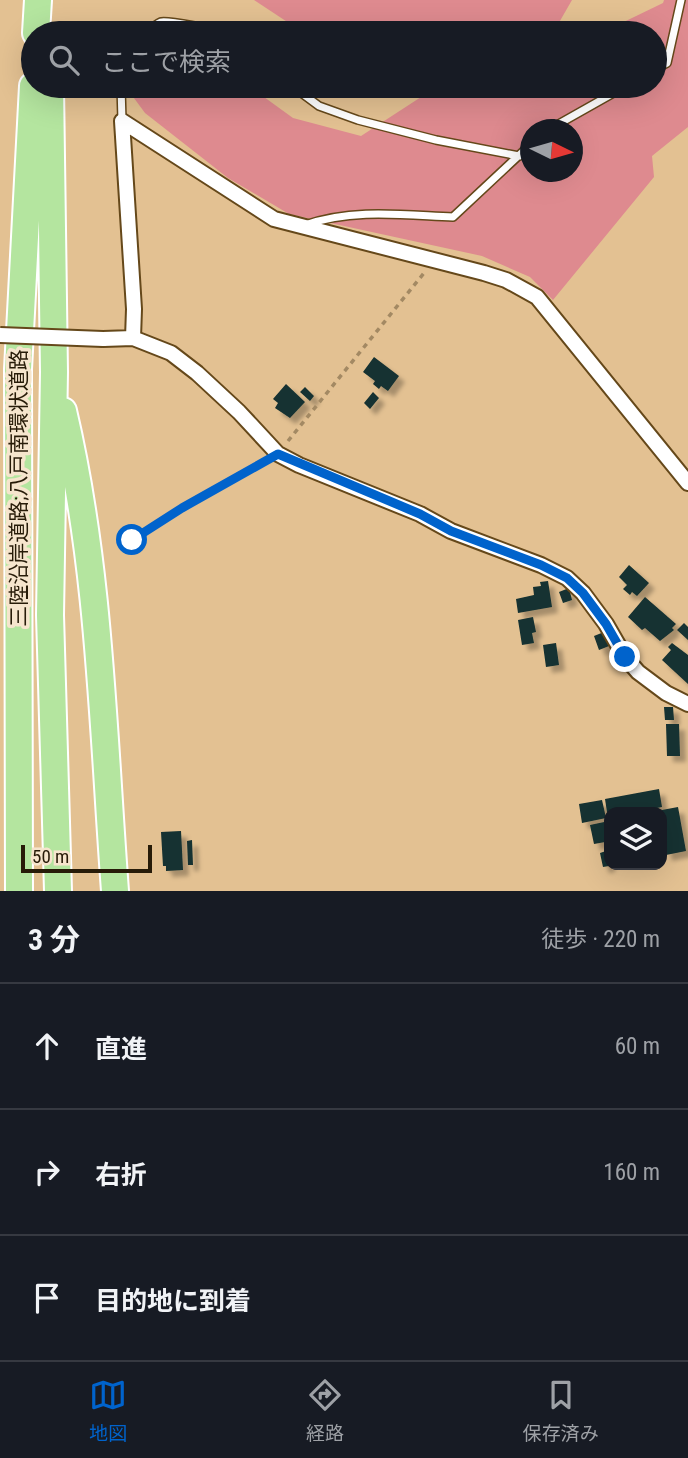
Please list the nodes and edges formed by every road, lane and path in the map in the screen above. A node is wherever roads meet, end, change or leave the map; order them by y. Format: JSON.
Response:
{"nodes":[{"id":1,"x":38,"y":0,"type":"edge"},
{"id":2,"x":49,"y":0,"type":"edge"},
{"id":3,"x":681,"y":0,"type":"edge"},
{"id":4,"x":37,"y":21,"type":"edge"},
{"id":5,"x":49,"y":21,"type":"edge"},
{"id":6,"x":667,"y":63,"type":"edge"},
{"id":7,"x":32,"y":98,"type":"edge"},
{"id":8,"x":50,"y":98,"type":"edge"},
{"id":9,"x":121,"y":98,"type":"edge"},
{"id":10,"x":308,"y":98,"type":"edge"},
{"id":11,"x":605,"y":98,"type":"edge"},
{"id":12,"x":568,"y":119,"type":"edge"},
{"id":13,"x":122,"y":121,"type":"junction"},
{"id":14,"x":519,"y":156,"type":"joint"},
{"id":15,"x":301,"y":226,"type":"junction"},
{"id":16,"x":433,"y":260,"type":"junction"},
{"id":17,"x":0,"y":335,"type":"edge"},
{"id":18,"x":133,"y":338,"type":"junction"},
{"id":19,"x":18,"y":369,"type":"junction"},
{"id":20,"x":54,"y":372,"type":"junction"},
{"id":21,"x":0,"y":453,"type":"edge"},
{"id":22,"x":278,"y":454,"type":"junction"},
{"id":23,"x":688,"y":484,"type":"edge"},
{"id":24,"x":132,"y":540,"type":"dead end"},
{"id":25,"x":688,"y":704,"type":"edge"},
{"id":26,"x":19,"y":891,"type":"edge"},
{"id":27,"x":58,"y":891,"type":"edge"},
{"id":28,"x":115,"y":891,"type":"edge"}],
"edges":[{"from":1,"to":4,"type":"highway"},
{"from":2,"to":5,"type":"highway"},
{"from":3,"to":6,"type":"lane"},
{"from":7,"to":19,"type":"highway","name":"三陸沿岸道路;八戸南環状道路"},
{"from":8,"to":20,"type":"highway","name":"三陸沿岸道路;八戸南環状道路"},
{"from":9,"to":13,"type":"lane"},
{"from":10,"to":14,"type":"lane"},
{"from":11,"to":12,"type":"lane"},
{"from":13,"to":15,"type":"street"},
{"from":13,"to":18,"type":"street"},
{"from":14,"to":15,"type":"lane"},
{"from":15,"to":16,"type":"street"},
{"from":16,"to":22,"type":"path"},
{"from":16,"to":23,"type":"street"},
{"from":17,"to":18,"type":"street","bridge":true},
{"from":18,"to":22,"type":"street"},
{"from":19,"to":21,"type":"highway"},
{"from":19,"to":26,"type":"highway","name":"三陸沿岸道路;八戸南環状道路"},
{"from":20,"to":27,"type":"highway","name":"三陸沿岸道路;八戸南環状道路"},
{"from":20,"to":28,"type":"highway"},
{"from":22,"to":24,"type":"path"},
{"from":22,"to":25,"type":"street"}]}
